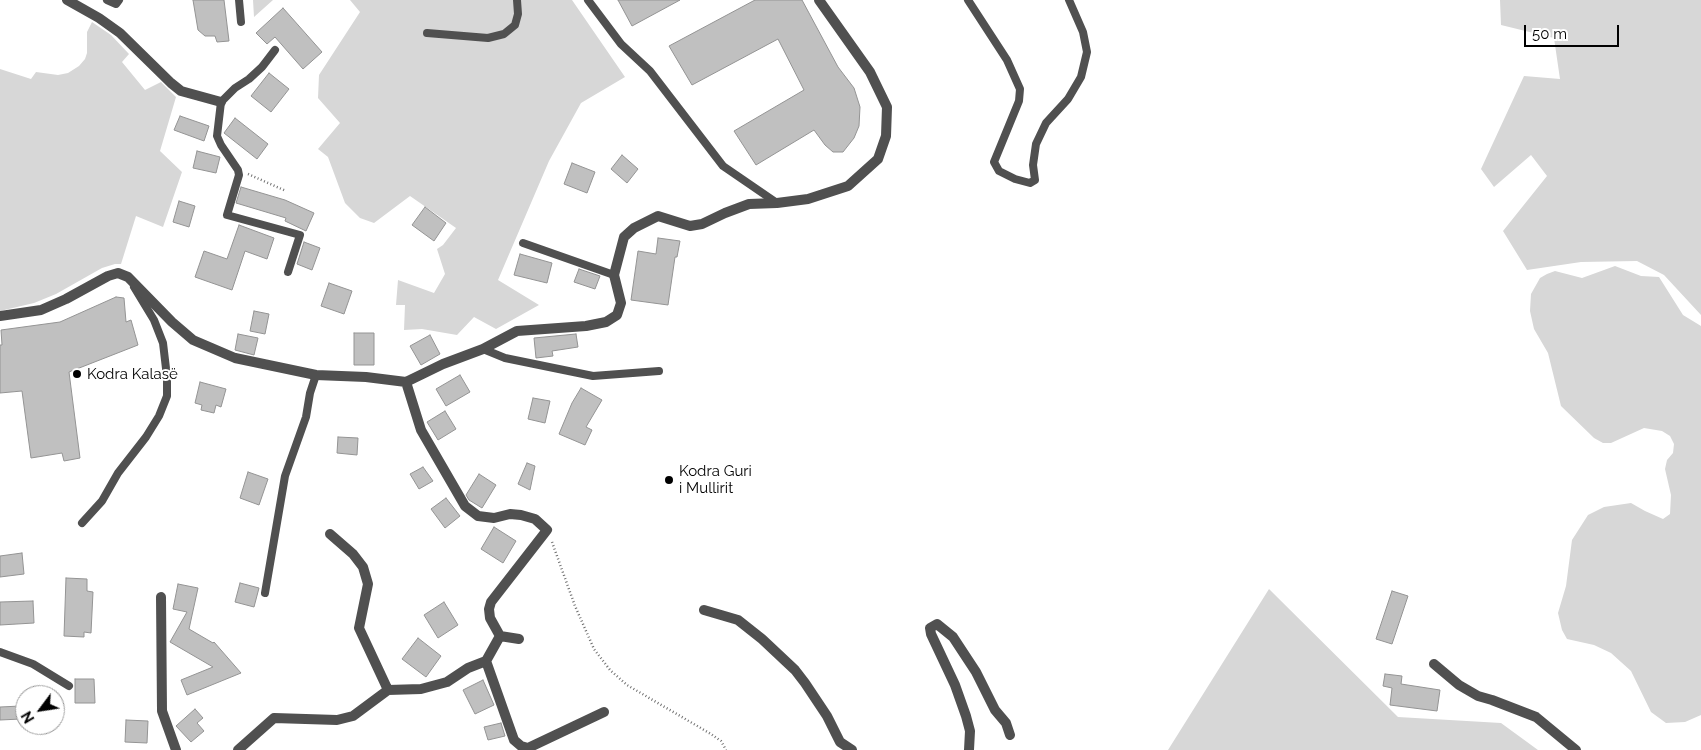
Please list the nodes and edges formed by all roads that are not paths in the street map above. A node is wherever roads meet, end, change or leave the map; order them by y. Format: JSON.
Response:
{"nodes":[{"id":1,"x":67,"y":0,"type":"edge"},
{"id":2,"x":107,"y":0,"type":"edge"},
{"id":3,"x":119,"y":0,"type":"edge"},
{"id":4,"x":239,"y":0,"type":"edge"},
{"id":5,"x":517,"y":0,"type":"edge"},
{"id":6,"x":588,"y":0,"type":"edge"},
{"id":7,"x":819,"y":0,"type":"edge"},
{"id":8,"x":968,"y":0,"type":"edge"},
{"id":9,"x":1069,"y":0,"type":"edge"},
{"id":10,"x":241,"y":22,"type":"dead end"},
{"id":11,"x":427,"y":33,"type":"dead end"},
{"id":12,"x":275,"y":50,"type":"dead end"},
{"id":13,"x":221,"y":102,"type":"junction"},
{"id":14,"x":777,"y":203,"type":"junction"},
{"id":15,"x":524,"y":243,"type":"dead end"},
{"id":16,"x":288,"y":272,"type":"dead end"},
{"id":17,"x":614,"y":275,"type":"junction"},
{"id":18,"x":128,"y":277,"type":"junction"},
{"id":19,"x":0,"y":316,"type":"edge"},
{"id":20,"x":483,"y":349,"type":"junction"},
{"id":21,"x":659,"y":371,"type":"dead end"},
{"id":22,"x":316,"y":375,"type":"junction"},
{"id":23,"x":406,"y":382,"type":"junction"},
{"id":24,"x":82,"y":523,"type":"dead end"},
{"id":25,"x":330,"y":534,"type":"dead end"},
{"id":26,"x":264,"y":593,"type":"dead end"},
{"id":27,"x":161,"y":597,"type":"dead end"},
{"id":28,"x":704,"y":610,"type":"dead end"},
{"id":29,"x":500,"y":636,"type":"junction"},
{"id":30,"x":519,"y":639,"type":"dead end"},
{"id":31,"x":0,"y":652,"type":"edge"},
{"id":32,"x":486,"y":661,"type":"junction"},
{"id":33,"x":1434,"y":664,"type":"dead end"},
{"id":34,"x":69,"y":686,"type":"dead end"},
{"id":35,"x":388,"y":690,"type":"junction"},
{"id":36,"x":604,"y":712,"type":"dead end"},
{"id":37,"x":1010,"y":735,"type":"dead end"},
{"id":38,"x":176,"y":750,"type":"edge"},
{"id":39,"x":238,"y":750,"type":"edge"},
{"id":40,"x":852,"y":750,"type":"edge"},
{"id":41,"x":969,"y":750,"type":"edge"},
{"id":42,"x":1576,"y":750,"type":"edge"}],
"edges":[{"from":1,"to":13,"type":"street"},
{"from":2,"to":3,"type":"lane"},
{"from":4,"to":10,"type":"lane"},
{"from":5,"to":11,"type":"lane"},
{"from":6,"to":14,"type":"lane"},
{"from":7,"to":14,"type":"street"},
{"from":8,"to":9,"type":"lane"},
{"from":12,"to":13,"type":"lane"},
{"from":13,"to":16,"type":"lane"},
{"from":14,"to":17,"type":"street"},
{"from":15,"to":17,"type":"lane"},
{"from":17,"to":20,"type":"street"},
{"from":18,"to":19,"type":"street"},
{"from":18,"to":22,"type":"street"},
{"from":18,"to":24,"type":"lane"},
{"from":20,"to":21,"type":"lane"},
{"from":20,"to":23,"type":"street"},
{"from":22,"to":23,"type":"street"},
{"from":22,"to":26,"type":"lane"},
{"from":23,"to":29,"type":"street"},
{"from":25,"to":35,"type":"street"},
{"from":27,"to":38,"type":"street"},
{"from":28,"to":40,"type":"street"},
{"from":29,"to":30,"type":"street"},
{"from":29,"to":32,"type":"street"},
{"from":31,"to":34,"type":"lane"},
{"from":32,"to":35,"type":"street"},
{"from":32,"to":36,"type":"street"},
{"from":33,"to":42,"type":"street"},
{"from":35,"to":39,"type":"street"},
{"from":37,"to":41,"type":"street"}]}
